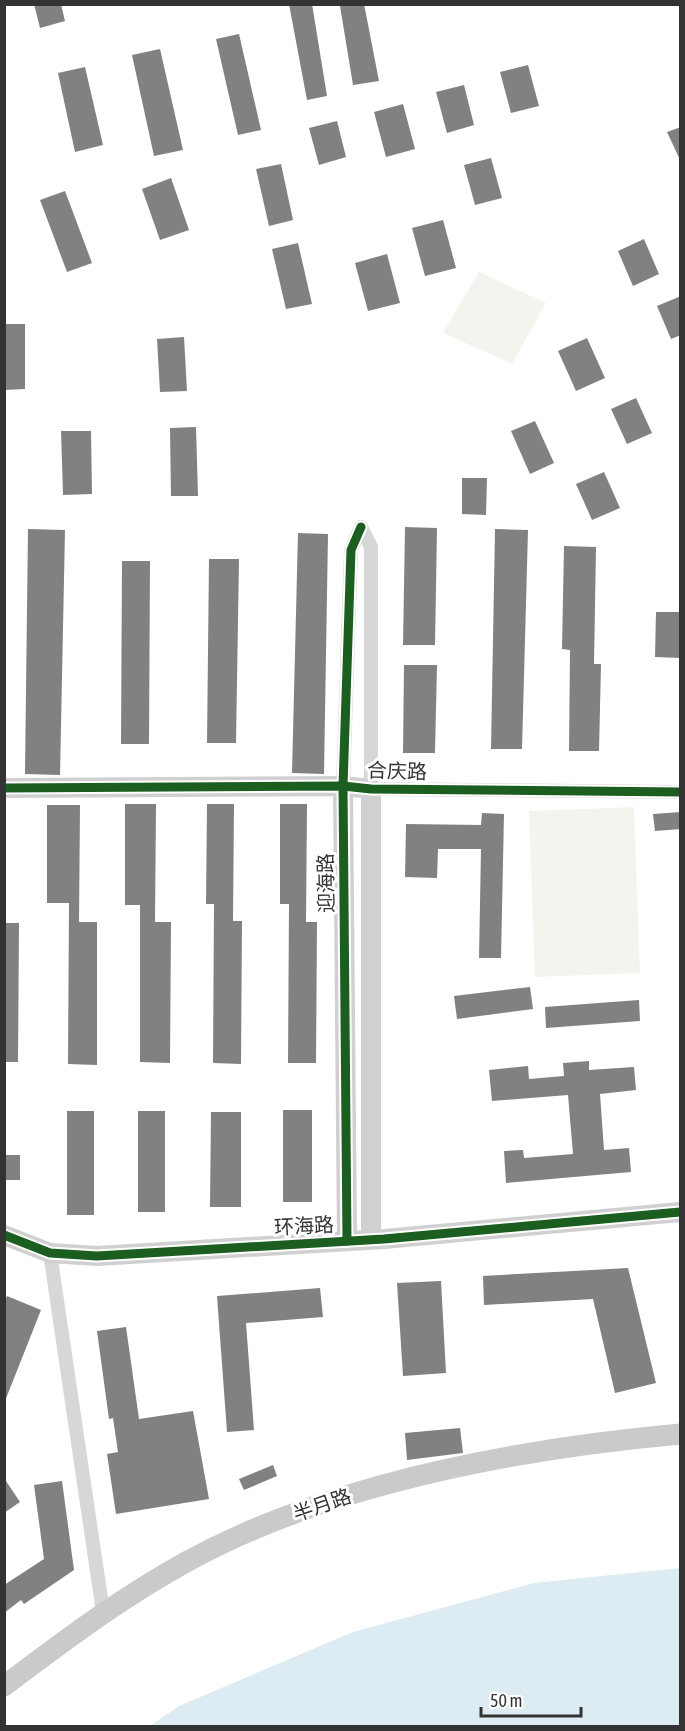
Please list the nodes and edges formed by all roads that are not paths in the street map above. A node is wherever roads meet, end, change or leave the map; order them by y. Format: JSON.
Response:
{"nodes":[{"id":1,"x":343,"y":786,"type":"junction"},
{"id":2,"x":4,"y":788,"type":"edge"},
{"id":3,"x":371,"y":789,"type":"junction"},
{"id":4,"x":681,"y":792,"type":"edge"},
{"id":5,"x":681,"y":1212,"type":"edge"},
{"id":6,"x":4,"y":1235,"type":"edge"},
{"id":7,"x":371,"y":1239,"type":"junction"},
{"id":8,"x":347,"y":1241,"type":"junction"},
{"id":9,"x":50,"y":1253,"type":"junction"},
{"id":10,"x":681,"y":1434,"type":"edge"},
{"id":11,"x":103,"y":1612,"type":"junction"},
{"id":12,"x":4,"y":1686,"type":"edge"}],
"edges":[{"from":1,"to":2,"type":"street","name":"合庆路"},
{"from":1,"to":3,"type":"street","name":"合庆路"},
{"from":1,"to":3,"type":"street","name":"迎海路"},
{"from":1,"to":8,"type":"street","name":"迎海路"},
{"from":3,"to":4,"type":"street","name":"合庆路"},
{"from":3,"to":7,"type":"street","name":"迎海路"},
{"from":5,"to":7,"type":"street","name":"环海路"},
{"from":6,"to":9,"type":"street","name":"环海路"},
{"from":7,"to":8,"type":"street","name":"环海路"},
{"from":8,"to":9,"type":"street","name":"环海路"},
{"from":9,"to":11,"type":"street"},
{"from":10,"to":11,"type":"main road","name":"半月路"},
{"from":11,"to":12,"type":"main road","name":"半月路"}]}
